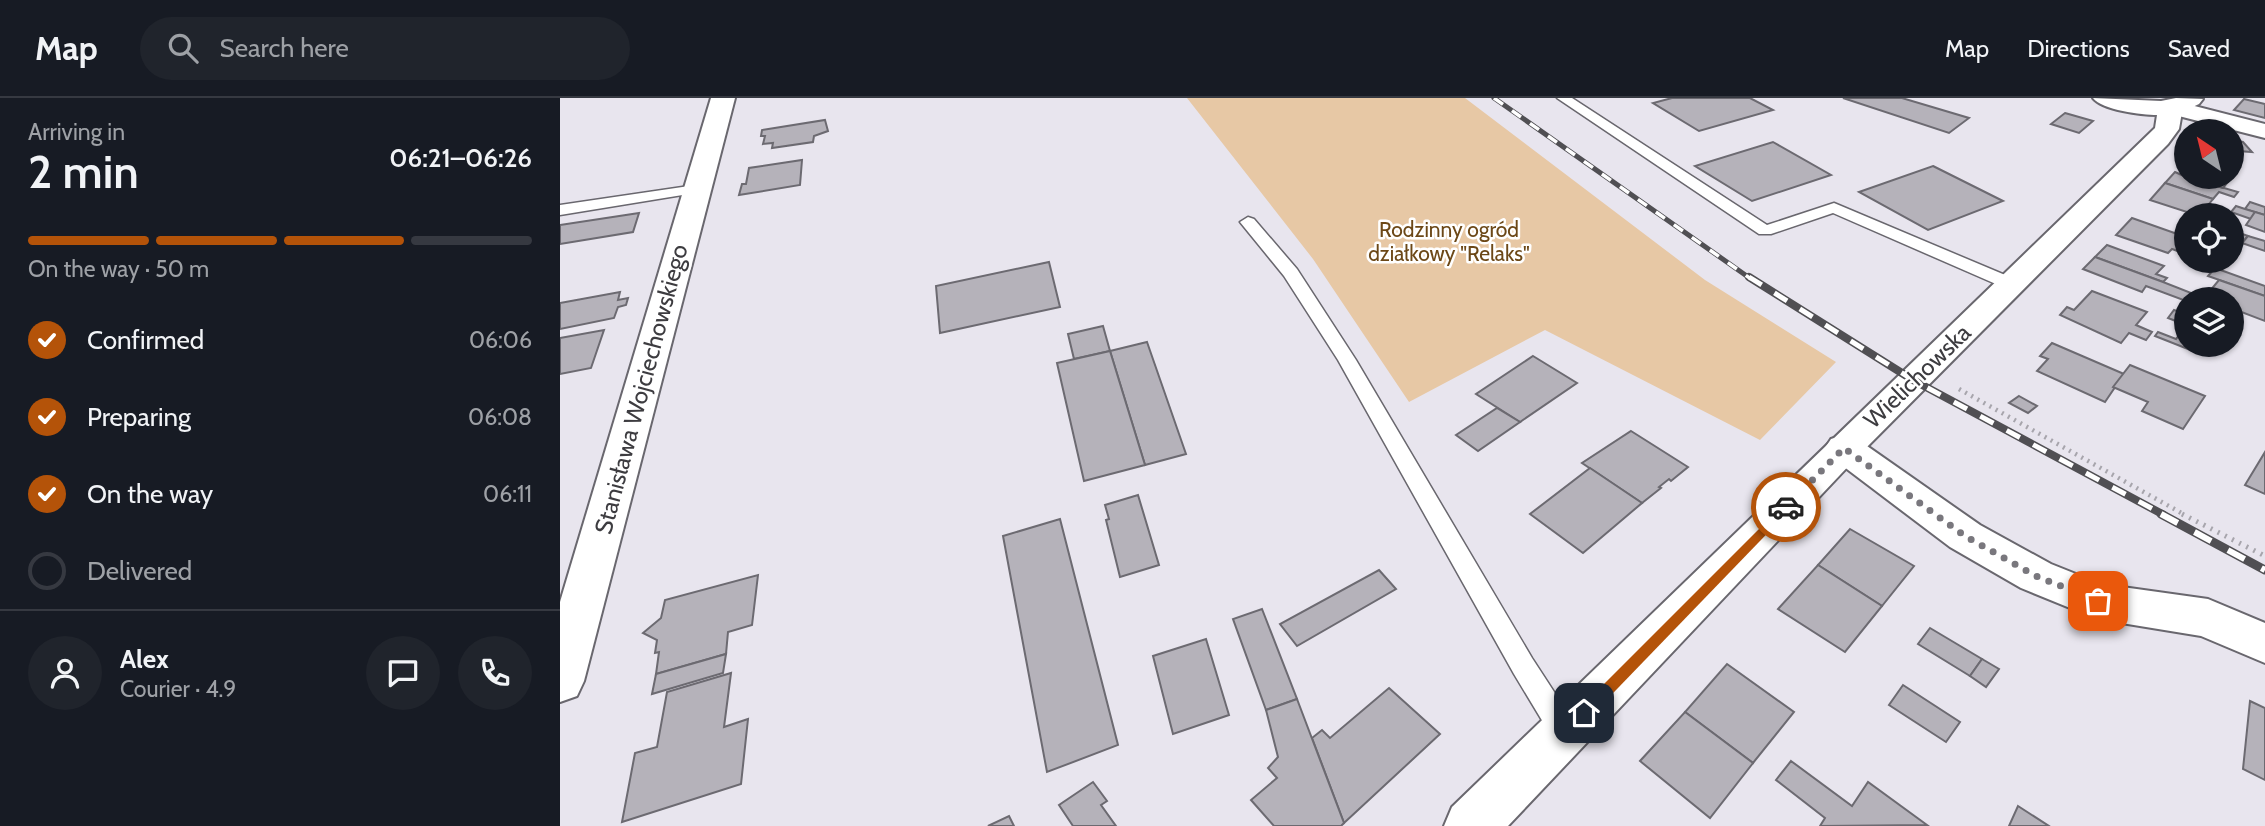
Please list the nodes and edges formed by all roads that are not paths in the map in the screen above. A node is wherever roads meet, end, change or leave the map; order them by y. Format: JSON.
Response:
{"nodes":[{"id":1,"x":723,"y":98,"type":"edge"},
{"id":2,"x":1563,"y":98,"type":"edge"},
{"id":3,"x":2115,"y":101,"type":"edge"},
{"id":4,"x":2178,"y":111,"type":"edge"},
{"id":5,"x":2265,"y":131,"type":"edge"},
{"id":6,"x":696,"y":188,"type":"junction"},
{"id":7,"x":560,"y":210,"type":"edge"},
{"id":8,"x":1248,"y":222,"type":"dead end"},
{"id":9,"x":2011,"y":284,"type":"junction"},
{"id":10,"x":1844,"y":448,"type":"junction"},
{"id":11,"x":2265,"y":644,"type":"edge"},
{"id":12,"x":560,"y":681,"type":"edge"},
{"id":13,"x":1565,"y":733,"type":"junction"},
{"id":14,"x":1471,"y":826,"type":"edge"}],
"edges":[{"from":1,"to":6,"type":"street","name":"Stanisława Wojciechowskiego"},
{"from":2,"to":9,"type":"lane"},
{"from":3,"to":4,"type":"street"},
{"from":4,"to":5,"type":"street"},
{"from":4,"to":9,"type":"street","name":"Wielichowska"},
{"from":6,"to":7,"type":"lane"},
{"from":6,"to":12,"type":"street","name":"Stanisława Wojciechowskiego"},
{"from":8,"to":13,"type":"lane"},
{"from":9,"to":10,"type":"street","name":"Wielichowska"},
{"from":10,"to":11,"type":"street"},
{"from":10,"to":13,"type":"street","name":"Wielichowska"},
{"from":13,"to":14,"type":"street","name":"Wielichowska"}]}
